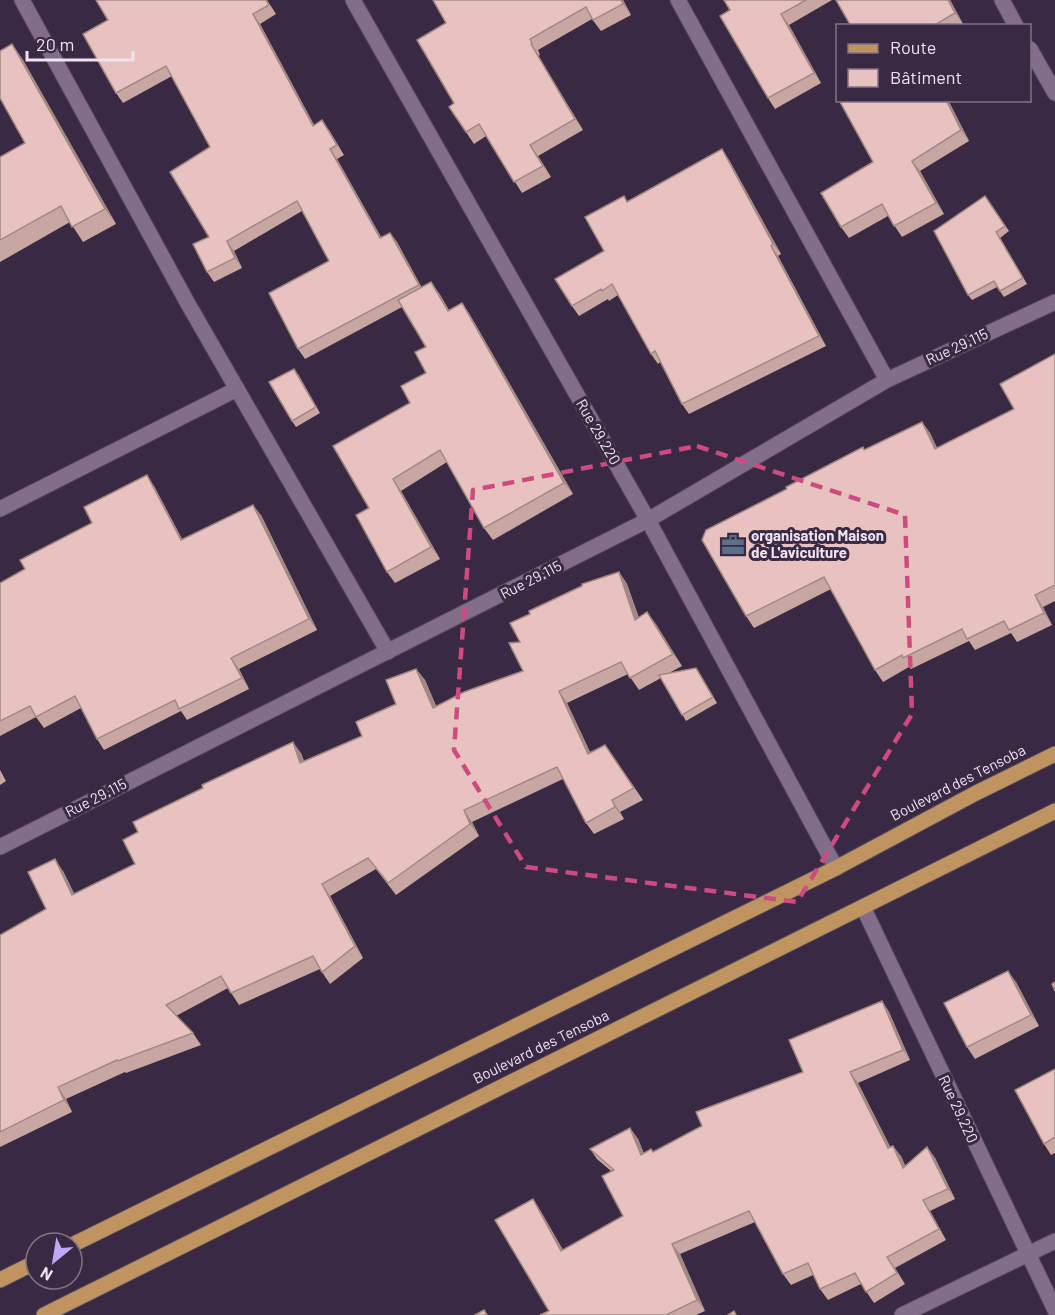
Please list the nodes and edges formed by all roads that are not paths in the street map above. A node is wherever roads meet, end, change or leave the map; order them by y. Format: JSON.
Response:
{"nodes":[{"id":1,"x":22,"y":0,"type":"edge"},
{"id":2,"x":353,"y":0,"type":"edge"},
{"id":3,"x":678,"y":0,"type":"edge"},
{"id":4,"x":1002,"y":0,"type":"edge"},
{"id":5,"x":1015,"y":24,"type":"edge"},
{"id":6,"x":1031,"y":52,"type":"edge"},
{"id":7,"x":1055,"y":93,"type":"edge"},
{"id":8,"x":1055,"y":302,"type":"edge"},
{"id":9,"x":887,"y":380,"type":"junction"},
{"id":10,"x":237,"y":389,"type":"junction"},
{"id":11,"x":0,"y":509,"type":"edge"},
{"id":12,"x":648,"y":520,"type":"junction"},
{"id":13,"x":388,"y":652,"type":"junction"},
{"id":14,"x":1055,"y":754,"type":"edge"},
{"id":15,"x":1055,"y":811,"type":"edge"},
{"id":16,"x":0,"y":847,"type":"edge"},
{"id":17,"x":836,"y":868,"type":"junction"},
{"id":18,"x":863,"y":907,"type":"junction"},
{"id":19,"x":84,"y":1239,"type":"edge"},
{"id":20,"x":1055,"y":1241,"type":"edge"},
{"id":21,"x":1027,"y":1254,"type":"junction"},
{"id":22,"x":24,"y":1268,"type":"edge"},
{"id":23,"x":0,"y":1280,"type":"edge"},
{"id":24,"x":1055,"y":1310,"type":"edge"},
{"id":25,"x":44,"y":1315,"type":"edge"},
{"id":26,"x":902,"y":1315,"type":"edge"}],
"edges":[{"from":1,"to":10,"type":"street"},
{"from":2,"to":12,"type":"street","name":"Rue 29.220"},
{"from":3,"to":9,"type":"street"},
{"from":4,"to":5,"type":"street"},
{"from":6,"to":7,"type":"street"},
{"from":8,"to":9,"type":"street","name":"Rue 29.115"},
{"from":9,"to":12,"type":"street","name":"Rue 29.115"},
{"from":10,"to":11,"type":"street"},
{"from":10,"to":13,"type":"street"},
{"from":12,"to":13,"type":"street","name":"Rue 29.115"},
{"from":12,"to":17,"type":"street","name":"Rue 29.220"},
{"from":13,"to":16,"type":"street","name":"Rue 29.115"},
{"from":14,"to":17,"type":"main road","name":"Boulevard des Tensoba"},
{"from":15,"to":18,"type":"main road","name":"Boulevard des Tensoba"},
{"from":17,"to":19,"type":"main road","name":"Boulevard des Tensoba"},
{"from":18,"to":21,"type":"street","name":"Rue 29.220"},
{"from":18,"to":25,"type":"main road","name":"Boulevard des Tensoba"},
{"from":20,"to":21,"type":"street"},
{"from":21,"to":24,"type":"street","name":"Rue 29.220"},
{"from":21,"to":26,"type":"street"},
{"from":22,"to":23,"type":"main road"}]}
